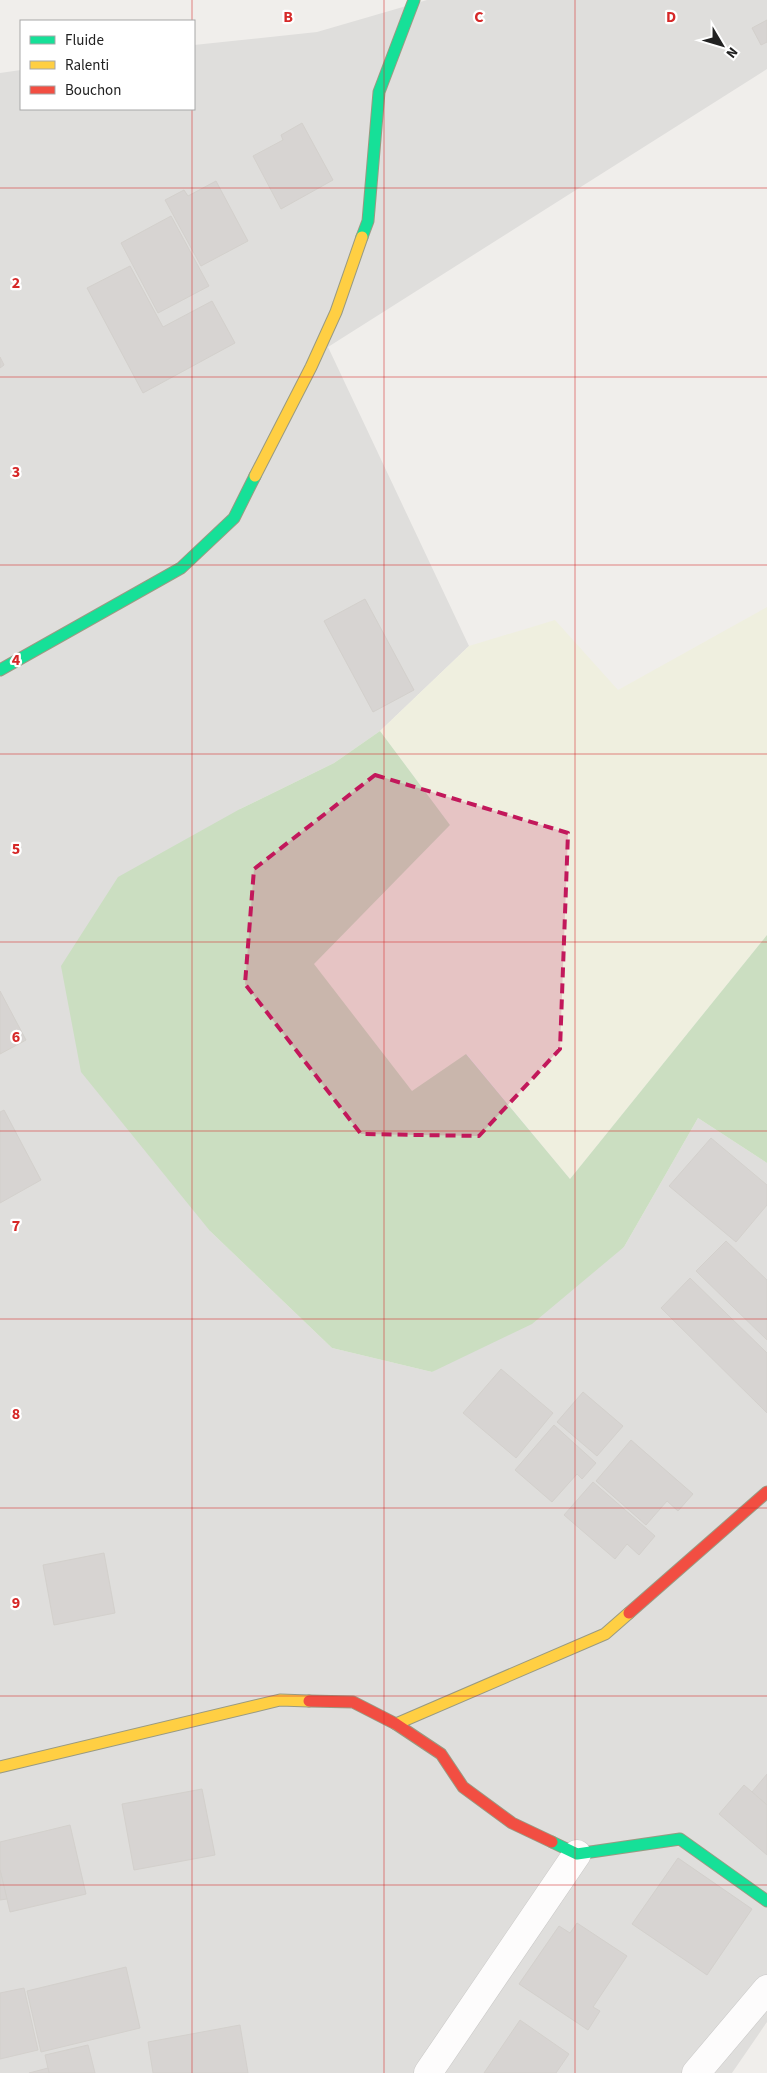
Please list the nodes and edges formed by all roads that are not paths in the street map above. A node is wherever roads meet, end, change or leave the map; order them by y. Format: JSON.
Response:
{"nodes":[{"id":1,"x":414,"y":0,"type":"edge"},
{"id":2,"x":0,"y":670,"type":"edge"},
{"id":3,"x":767,"y":1492,"type":"edge"},
{"id":4,"x":396,"y":1724,"type":"junction"},
{"id":5,"x":0,"y":1767,"type":"edge"},
{"id":6,"x":577,"y":1854,"type":"junction"},
{"id":7,"x":767,"y":1901,"type":"edge"},
{"id":8,"x":767,"y":1989,"type":"edge"},
{"id":9,"x":428,"y":2073,"type":"edge"},
{"id":10,"x":696,"y":2073,"type":"edge"}],
"edges":[{"from":1,"to":2,"type":"street"},
{"from":3,"to":4,"type":"street"},
{"from":4,"to":5,"type":"street"},
{"from":4,"to":6,"type":"street"},
{"from":6,"to":7,"type":"street"},
{"from":6,"to":9,"type":"street"},
{"from":8,"to":10,"type":"street"}]}
